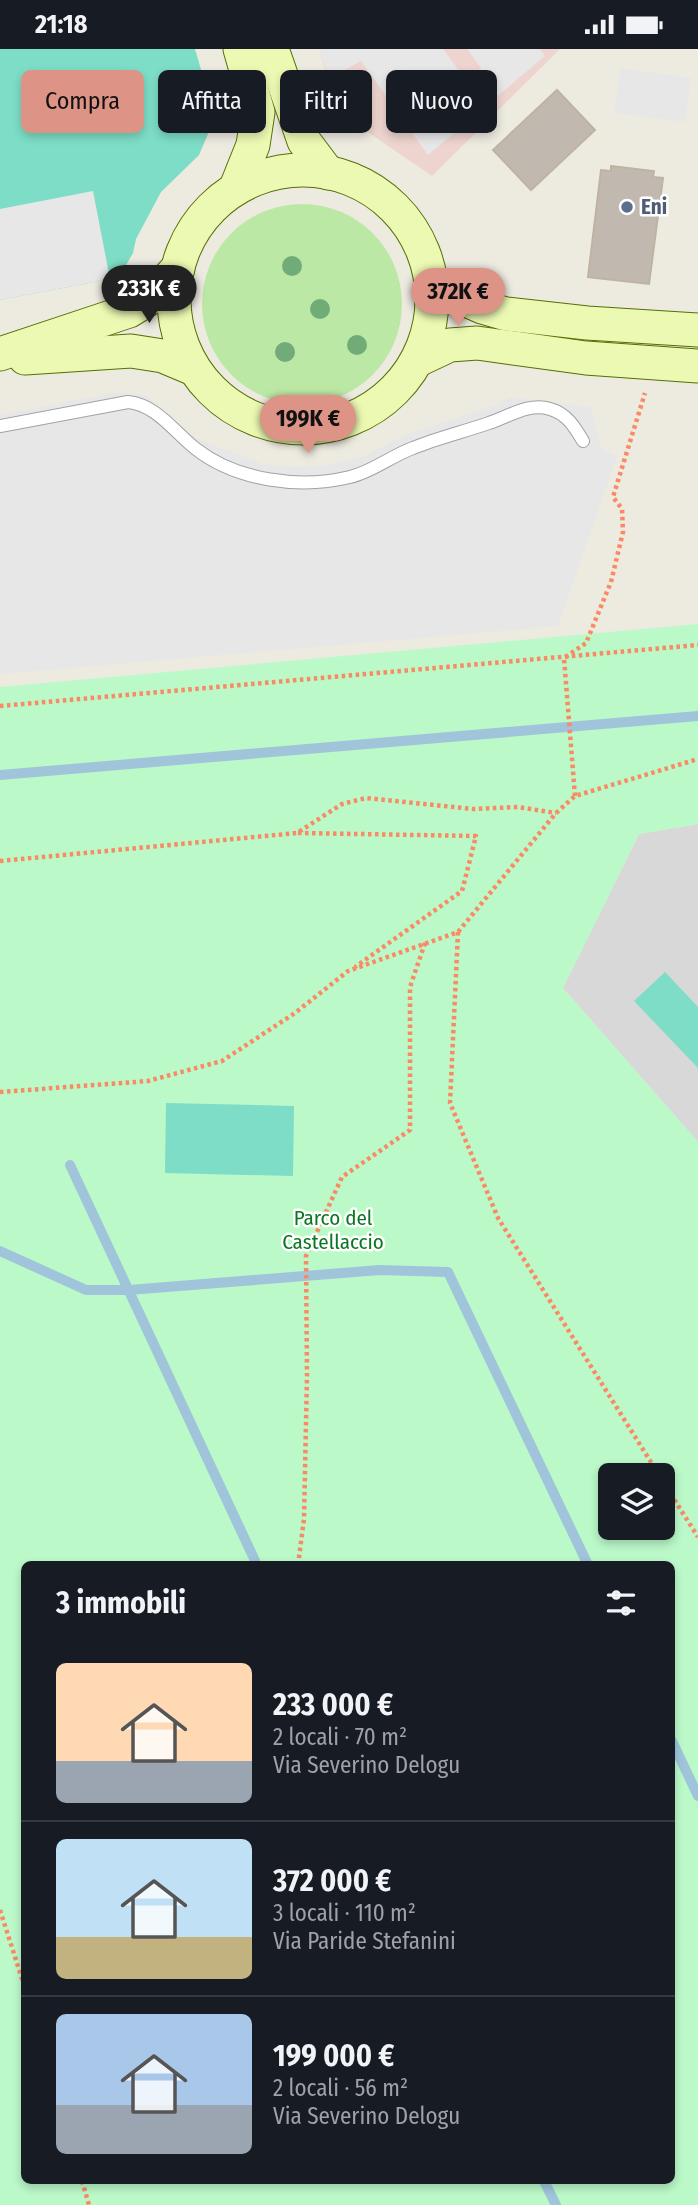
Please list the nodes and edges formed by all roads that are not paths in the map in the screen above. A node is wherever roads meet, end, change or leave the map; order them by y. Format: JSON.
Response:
{"nodes":[{"id":1,"x":240,"y":49,"type":"edge"},
{"id":2,"x":272,"y":49,"type":"edge"},
{"id":3,"x":328,"y":173,"type":"junction"},
{"id":4,"x":237,"y":185,"type":"junction"},
{"id":5,"x":178,"y":268,"type":"junction"},
{"id":6,"x":432,"y":285,"type":"junction"},
{"id":7,"x":698,"y":330,"type":"edge"},
{"id":8,"x":0,"y":354,"type":"edge"},
{"id":9,"x":0,"y":360,"type":"edge"},
{"id":10,"x":418,"y":360,"type":"junction"},
{"id":11,"x":698,"y":366,"type":"edge"},
{"id":12,"x":194,"y":369,"type":"junction"},
{"id":13,"x":0,"y":426,"type":"edge"},
{"id":14,"x":583,"y":442,"type":"dead end"}],
"edges":[{"from":1,"to":4,"type":"street"},
{"from":2,"to":3,"type":"street"},
{"from":3,"to":4,"type":"street"},
{"from":3,"to":6,"type":"street"},
{"from":4,"to":5,"type":"street"},
{"from":5,"to":8,"type":"street"},
{"from":5,"to":12,"type":"street"},
{"from":6,"to":7,"type":"street"},
{"from":6,"to":10,"type":"street"},
{"from":9,"to":12,"type":"street"},
{"from":10,"to":11,"type":"street"},
{"from":10,"to":12,"type":"street"},
{"from":13,"to":14,"type":"lane"}]}
